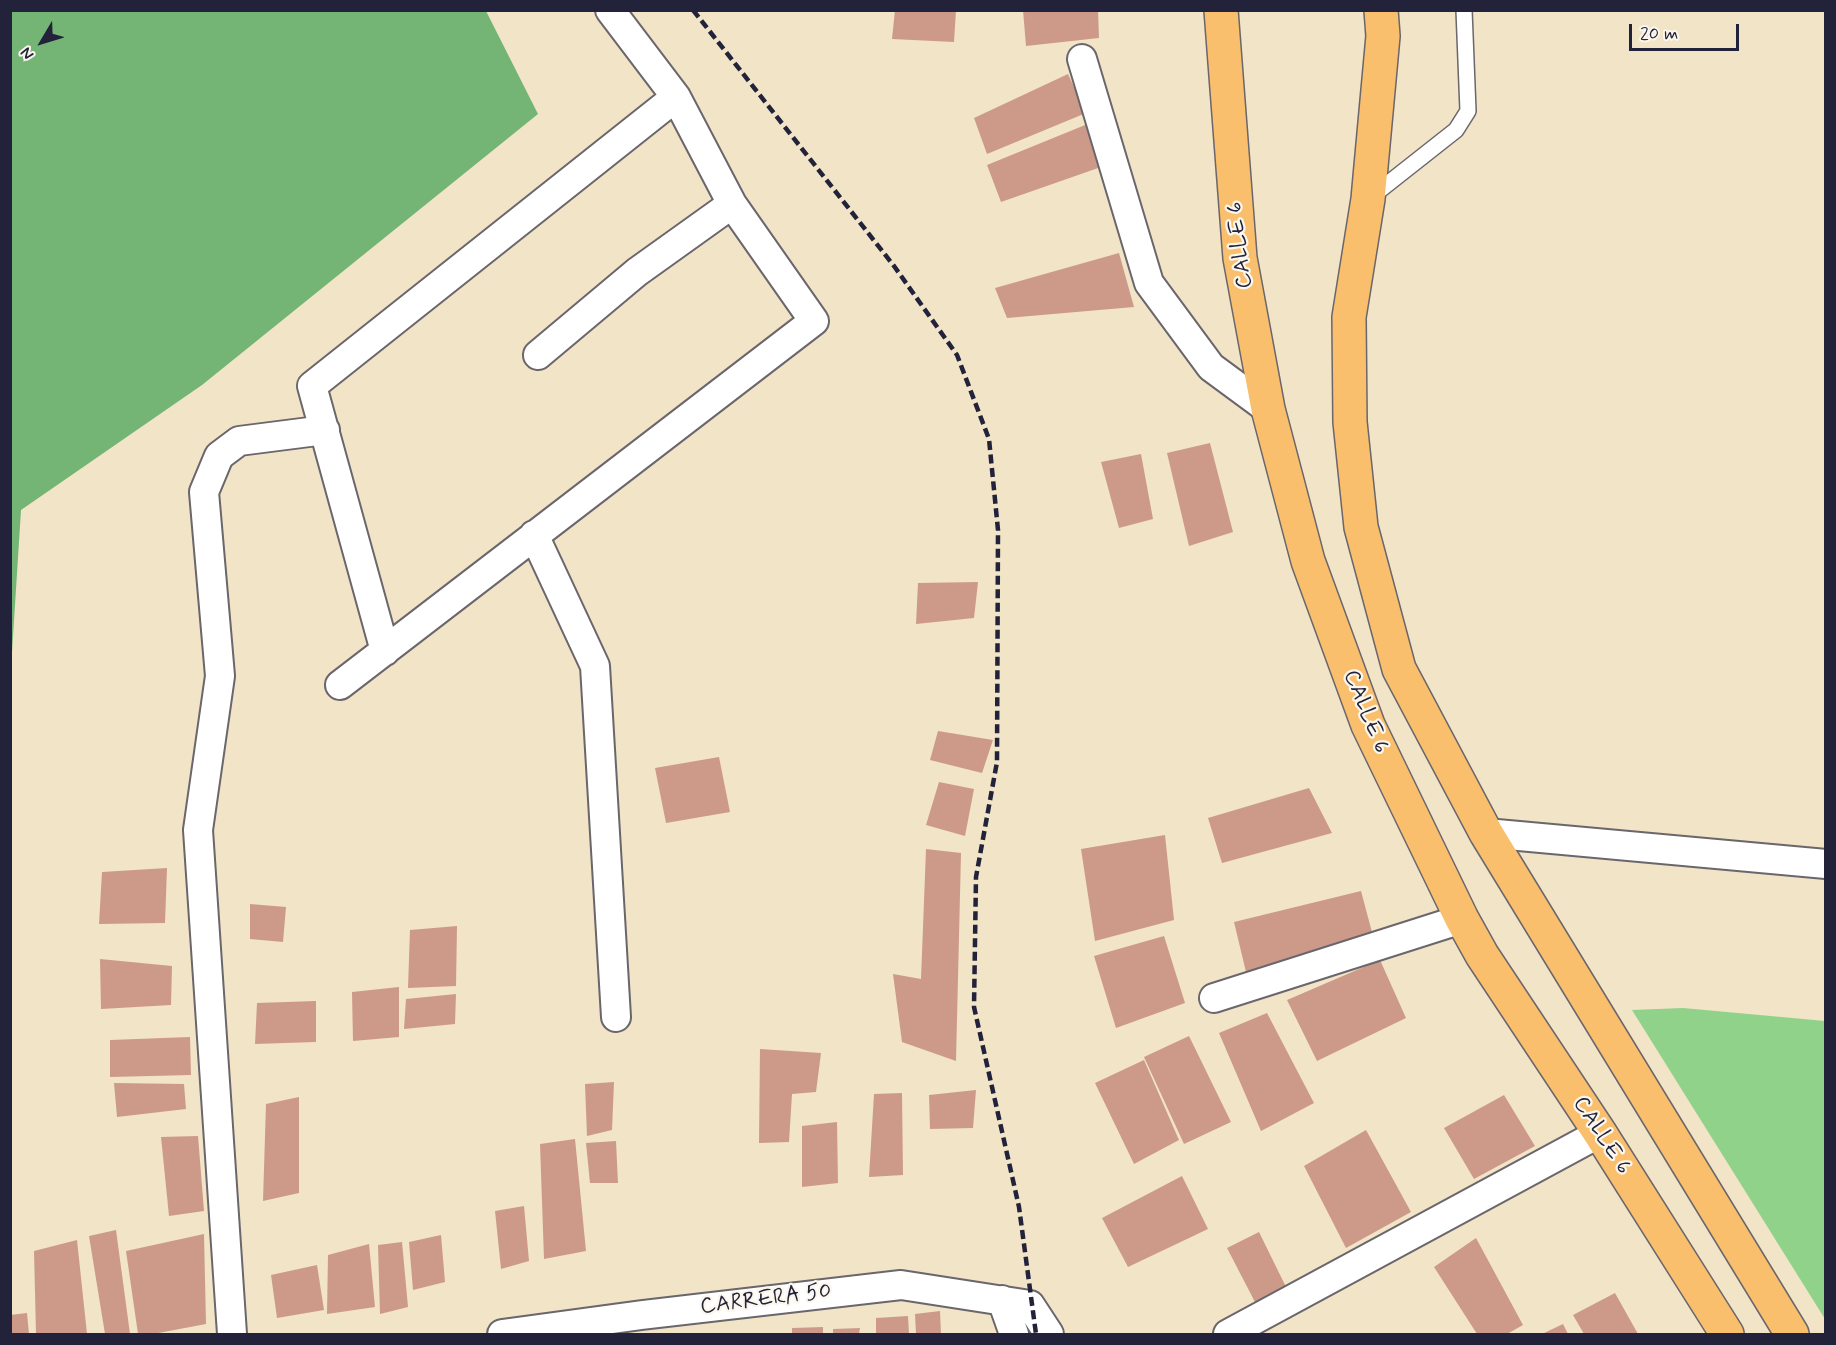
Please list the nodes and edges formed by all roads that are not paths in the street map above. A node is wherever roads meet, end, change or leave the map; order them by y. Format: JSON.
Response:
{"nodes":[{"id":1,"x":610,"y":10,"type":"edge"},
{"id":2,"x":1221,"y":10,"type":"edge"},
{"id":3,"x":1381,"y":10,"type":"edge"},
{"id":4,"x":1464,"y":10,"type":"edge"},
{"id":5,"x":1082,"y":59,"type":"dead end"},
{"id":6,"x":676,"y":97,"type":"junction"},
{"id":7,"x":1368,"y":199,"type":"junction"},
{"id":8,"x":732,"y":204,"type":"junction"},
{"id":9,"x":538,"y":355,"type":"dead end"},
{"id":10,"x":1268,"y":409,"type":"junction"},
{"id":11,"x":325,"y":430,"type":"junction"},
{"id":12,"x":534,"y":536,"type":"junction"},
{"id":13,"x":385,"y":651,"type":"junction"},
{"id":14,"x":340,"y":685,"type":"dead end"},
{"id":15,"x":1486,"y":833,"type":"junction"},
{"id":16,"x":1826,"y":864,"type":"edge"},
{"id":17,"x":1462,"y":920,"type":"junction"},
{"id":18,"x":1214,"y":998,"type":"dead end"},
{"id":19,"x":616,"y":1017,"type":"dead end"},
{"id":20,"x":1600,"y":1133,"type":"junction"},
{"id":21,"x":1016,"y":1302,"type":"junction"},
{"id":22,"x":642,"y":1325,"type":"edge"},
{"id":23,"x":232,"y":1335,"type":"edge"},
{"id":24,"x":502,"y":1335,"type":"edge"},
{"id":25,"x":1014,"y":1335,"type":"edge"},
{"id":26,"x":1049,"y":1335,"type":"edge"},
{"id":27,"x":1228,"y":1335,"type":"edge"},
{"id":28,"x":1727,"y":1335,"type":"edge"},
{"id":29,"x":1792,"y":1335,"type":"edge"}],
"edges":[{"from":1,"to":6,"type":"street"},
{"from":2,"to":10,"type":"highway","name":"CALLE 6"},
{"from":3,"to":7,"type":"highway"},
{"from":4,"to":7,"type":"lane"},
{"from":5,"to":10,"type":"street"},
{"from":6,"to":8,"type":"street"},
{"from":6,"to":11,"type":"street"},
{"from":7,"to":15,"type":"highway"},
{"from":8,"to":9,"type":"street"},
{"from":8,"to":12,"type":"street"},
{"from":10,"to":17,"type":"highway","name":"CALLE 6"},
{"from":11,"to":13,"type":"street"},
{"from":11,"to":23,"type":"street"},
{"from":12,"to":13,"type":"street"},
{"from":12,"to":19,"type":"street"},
{"from":13,"to":14,"type":"street"},
{"from":15,"to":16,"type":"street"},
{"from":15,"to":29,"type":"highway"},
{"from":17,"to":18,"type":"street"},
{"from":17,"to":20,"type":"highway","name":"CALLE 6"},
{"from":20,"to":27,"type":"street"},
{"from":20,"to":28,"type":"highway","name":"CALLE 6"},
{"from":21,"to":22,"type":"street","name":"CARRERA 50"},
{"from":21,"to":25,"type":"street"},
{"from":21,"to":26,"type":"street"},
{"from":22,"to":24,"type":"street","name":"CARRERA 50"}]}
